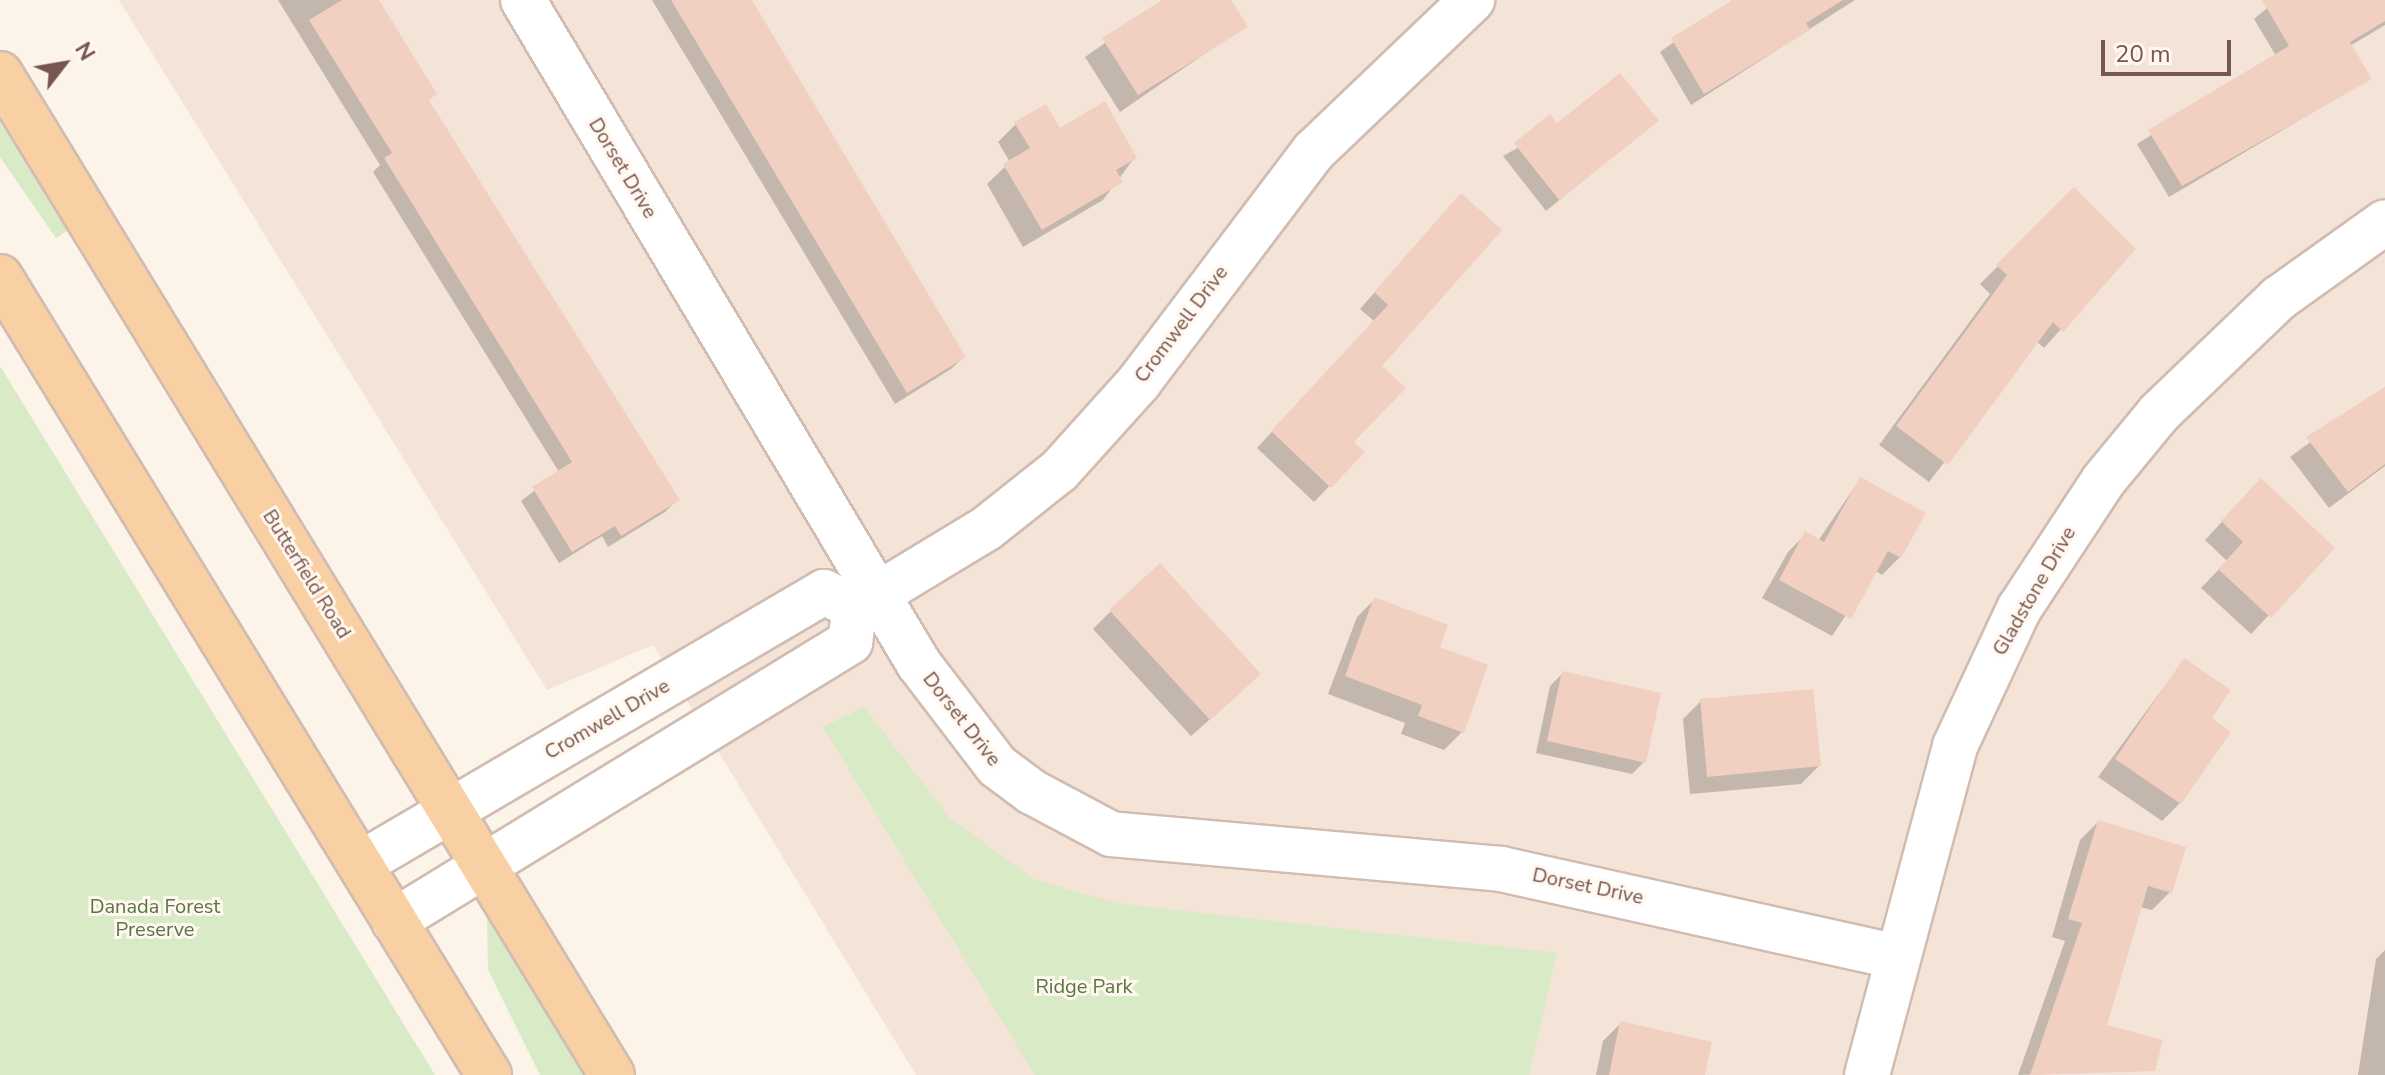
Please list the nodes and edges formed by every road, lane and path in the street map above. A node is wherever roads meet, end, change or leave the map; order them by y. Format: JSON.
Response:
{"nodes":[{"id":1,"x":523,"y":0,"type":"edge"},
{"id":2,"x":1472,"y":0,"type":"edge"},
{"id":3,"x":0,"y":74,"type":"edge"},
{"id":4,"x":2385,"y":222,"type":"edge"},
{"id":5,"x":0,"y":277,"type":"edge"},
{"id":6,"x":866,"y":601,"type":"junction"},
{"id":7,"x":452,"y":811,"type":"junction"},
{"id":8,"x":360,"y":864,"type":"junction"},
{"id":9,"x":486,"y":867,"type":"junction"},
{"id":10,"x":394,"y":921,"type":"junction"},
{"id":11,"x":1895,"y":956,"type":"junction"},
{"id":12,"x":489,"y":1075,"type":"edge"},
{"id":13,"x":612,"y":1075,"type":"edge"},
{"id":14,"x":1867,"y":1075,"type":"edge"}],
"edges":[{"from":1,"to":6,"type":"street","name":"Dorset Drive"},
{"from":2,"to":6,"type":"street","name":"Cromwell Drive"},
{"from":3,"to":7,"type":"main road","name":"Butterfield Road"},
{"from":4,"to":11,"type":"street","name":"Gladstone Drive"},
{"from":5,"to":8,"type":"main road"},
{"from":6,"to":7,"type":"street","name":"Cromwell Drive"},
{"from":6,"to":9,"type":"street"},
{"from":6,"to":11,"type":"street","name":"Dorset Drive"},
{"from":7,"to":8,"type":"street","name":"Cromwell Drive"},
{"from":7,"to":9,"type":"main road","name":"Butterfield Road"},
{"from":8,"to":10,"type":"main road"},
{"from":9,"to":10,"type":"street"},
{"from":9,"to":13,"type":"main road","name":"Butterfield Road"},
{"from":10,"to":12,"type":"main road"},
{"from":11,"to":14,"type":"street","name":"Gladstone Drive"}]}
